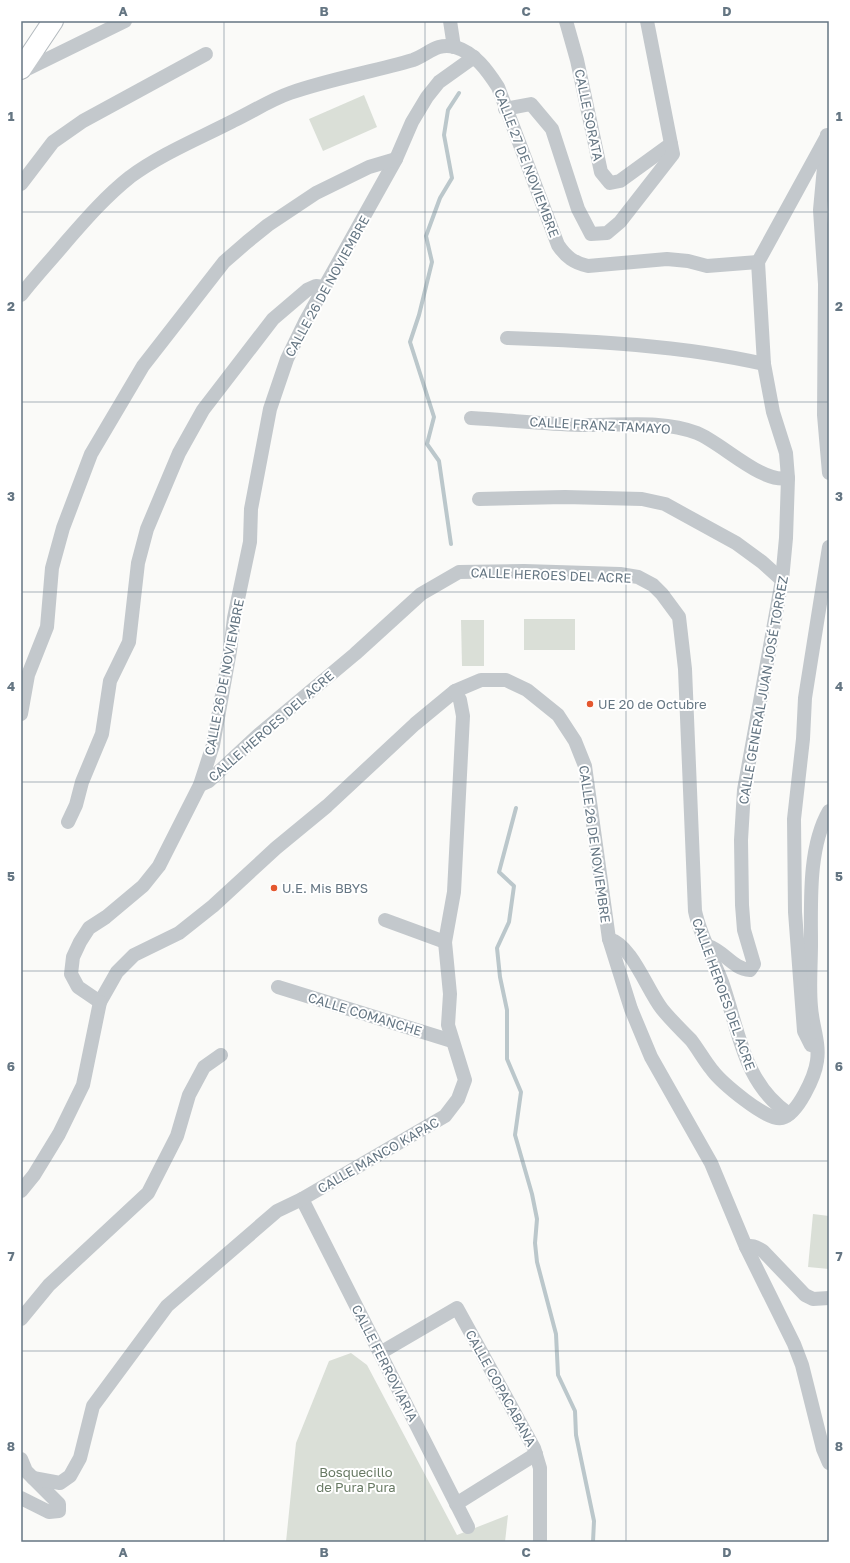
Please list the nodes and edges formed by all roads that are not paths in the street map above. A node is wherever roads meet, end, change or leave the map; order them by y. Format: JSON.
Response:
{"nodes":[{"id":1,"x":38,"y":21,"type":"edge"},
{"id":2,"x":53,"y":21,"type":"edge"},
{"id":3,"x":125,"y":21,"type":"edge"},
{"id":4,"x":450,"y":21,"type":"edge"},
{"id":5,"x":566,"y":21,"type":"edge"},
{"id":6,"x":647,"y":21,"type":"edge"},
{"id":7,"x":454,"y":47,"type":"junction"},
{"id":8,"x":206,"y":54,"type":"dead end"},
{"id":9,"x":474,"y":57,"type":"junction"},
{"id":10,"x":21,"y":69,"type":"edge"},
{"id":11,"x":506,"y":109,"type":"junction"},
{"id":12,"x":828,"y":133,"type":"edge"},
{"id":13,"x":671,"y":144,"type":"junction"},
{"id":14,"x":396,"y":159,"type":"junction"},
{"id":15,"x":21,"y":184,"type":"edge"},
{"id":16,"x":758,"y":262,"type":"junction"},
{"id":17,"x":324,"y":286,"type":"junction"},
{"id":18,"x":21,"y":295,"type":"edge"},
{"id":19,"x":507,"y":338,"type":"dead end"},
{"id":20,"x":764,"y":364,"type":"junction"},
{"id":21,"x":471,"y":418,"type":"dead end"},
{"id":22,"x":829,"y":473,"type":"edge"},
{"id":23,"x":788,"y":478,"type":"junction"},
{"id":24,"x":479,"y":499,"type":"dead end"},
{"id":25,"x":829,"y":547,"type":"edge"},
{"id":26,"x":782,"y":580,"type":"junction"},
{"id":27,"x":455,"y":691,"type":"junction"},
{"id":28,"x":21,"y":714,"type":"edge"},
{"id":29,"x":200,"y":785,"type":"junction"},
{"id":30,"x":829,"y":811,"type":"edge"},
{"id":31,"x":68,"y":822,"type":"dead end"},
{"id":32,"x":385,"y":920,"type":"dead end"},
{"id":33,"x":609,"y":939,"type":"junction"},
{"id":34,"x":445,"y":942,"type":"junction"},
{"id":35,"x":708,"y":946,"type":"junction"},
{"id":36,"x":278,"y":987,"type":"dead end"},
{"id":37,"x":100,"y":1002,"type":"junction"},
{"id":38,"x":452,"y":1041,"type":"junction"},
{"id":39,"x":818,"y":1046,"type":"junction"},
{"id":40,"x":221,"y":1055,"type":"dead end"},
{"id":41,"x":789,"y":1114,"type":"junction"},
{"id":42,"x":21,"y":1190,"type":"edge"},
{"id":43,"x":302,"y":1199,"type":"junction"},
{"id":44,"x":746,"y":1247,"type":"junction"},
{"id":45,"x":829,"y":1298,"type":"edge"},
{"id":46,"x":21,"y":1319,"type":"edge"},
{"id":47,"x":380,"y":1353,"type":"junction"},
{"id":48,"x":536,"y":1454,"type":"junction"},
{"id":49,"x":21,"y":1459,"type":"edge"},
{"id":50,"x":829,"y":1463,"type":"edge"},
{"id":51,"x":33,"y":1478,"type":"junction"},
{"id":52,"x":21,"y":1498,"type":"edge"},
{"id":53,"x":456,"y":1504,"type":"junction"},
{"id":54,"x":468,"y":1526,"type":"dead end"},
{"id":55,"x":540,"y":1542,"type":"edge"}],
"edges":[{"from":1,"to":10,"type":"street"},
{"from":2,"to":10,"type":"street"},
{"from":3,"to":10,"type":"street"},
{"from":4,"to":7,"type":"street"},
{"from":5,"to":13,"type":"street","name":"CALLE SORATA"},
{"from":6,"to":13,"type":"street"},
{"from":7,"to":9,"type":"street","name":"CALLE 27 DE NOVIEMBRE"},
{"from":7,"to":18,"type":"street","name":"CALLE 27 DE NOVIEMBRE"},
{"from":8,"to":15,"type":"street"},
{"from":9,"to":11,"type":"street","name":"CALLE 27 DE NOVIEMBRE"},
{"from":9,"to":14,"type":"street","name":"CALLE 26 DE NOVIEMBRE"},
{"from":11,"to":13,"type":"street"},
{"from":11,"to":16,"type":"street","name":"CALLE 27 DE NOVIEMBRE"},
{"from":12,"to":16,"type":"street"},
{"from":12,"to":22,"type":"street"},
{"from":14,"to":17,"type":"street","name":"CALLE 26 DE NOVIEMBRE"},
{"from":14,"to":28,"type":"street"},
{"from":16,"to":20,"type":"street","name":"CALLE GENERAL JUAN JOSÉ TORREZ"},
{"from":17,"to":29,"type":"street","name":"CALLE 26 DE NOVIEMBRE"},
{"from":17,"to":31,"type":"street"},
{"from":19,"to":20,"type":"street"},
{"from":20,"to":23,"type":"street","name":"CALLE GENERAL JUAN JOSÉ TORREZ"},
{"from":21,"to":23,"type":"street","name":"CALLE FRANZ TAMAYO"},
{"from":23,"to":26,"type":"street","name":"CALLE GENERAL JUAN JOSÉ TORREZ"},
{"from":24,"to":26,"type":"street"},
{"from":25,"to":39,"type":"street"},
{"from":26,"to":35,"type":"street","name":"CALLE GENERAL JUAN JOSÉ TORREZ"},
{"from":27,"to":33,"type":"street","name":"CALLE 26 DE NOVIEMBRE"},
{"from":27,"to":34,"type":"street","name":"CALLE MANCO KAPAC"},
{"from":27,"to":37,"type":"street","name":"CALLE 26 DE NOVIEMBRE"},
{"from":29,"to":35,"type":"street","name":"CALLE HEROES DEL ACRE"},
{"from":29,"to":37,"type":"street","name":"CALLE 26 DE NOVIEMBRE"},
{"from":30,"to":39,"type":"street"},
{"from":32,"to":34,"type":"street"},
{"from":33,"to":41,"type":"street"},
{"from":33,"to":44,"type":"street","name":"CALLE 26 DE NOVIEMBRE"},
{"from":34,"to":38,"type":"street","name":"CALLE MANCO KAPAC"},
{"from":35,"to":41,"type":"street","name":"CALLE HEROES DEL ACRE"},
{"from":36,"to":38,"type":"street","name":"CALLE COMANCHE"},
{"from":37,"to":42,"type":"street"},
{"from":38,"to":43,"type":"street","name":"CALLE MANCO KAPAC"},
{"from":39,"to":41,"type":"street"},
{"from":40,"to":46,"type":"street"},
{"from":43,"to":47,"type":"street","name":"CALLE FERROVIARIA"},
{"from":43,"to":51,"type":"street","name":"CALLE MANCO KAPAC"},
{"from":44,"to":45,"type":"street"},
{"from":44,"to":50,"type":"street","name":"CALLE 26 DE NOVIEMBRE"},
{"from":47,"to":48,"type":"street","name":"CALLE COPACABANA"},
{"from":47,"to":53,"type":"street","name":"CALLE FERROVIARIA"},
{"from":48,"to":53,"type":"street"},
{"from":48,"to":55,"type":"street","name":"CALLE COPACABANA"},
{"from":49,"to":51,"type":"street"},
{"from":51,"to":52,"type":"street"},
{"from":53,"to":54,"type":"street","name":"CALLE FERROVIARIA"}]}
